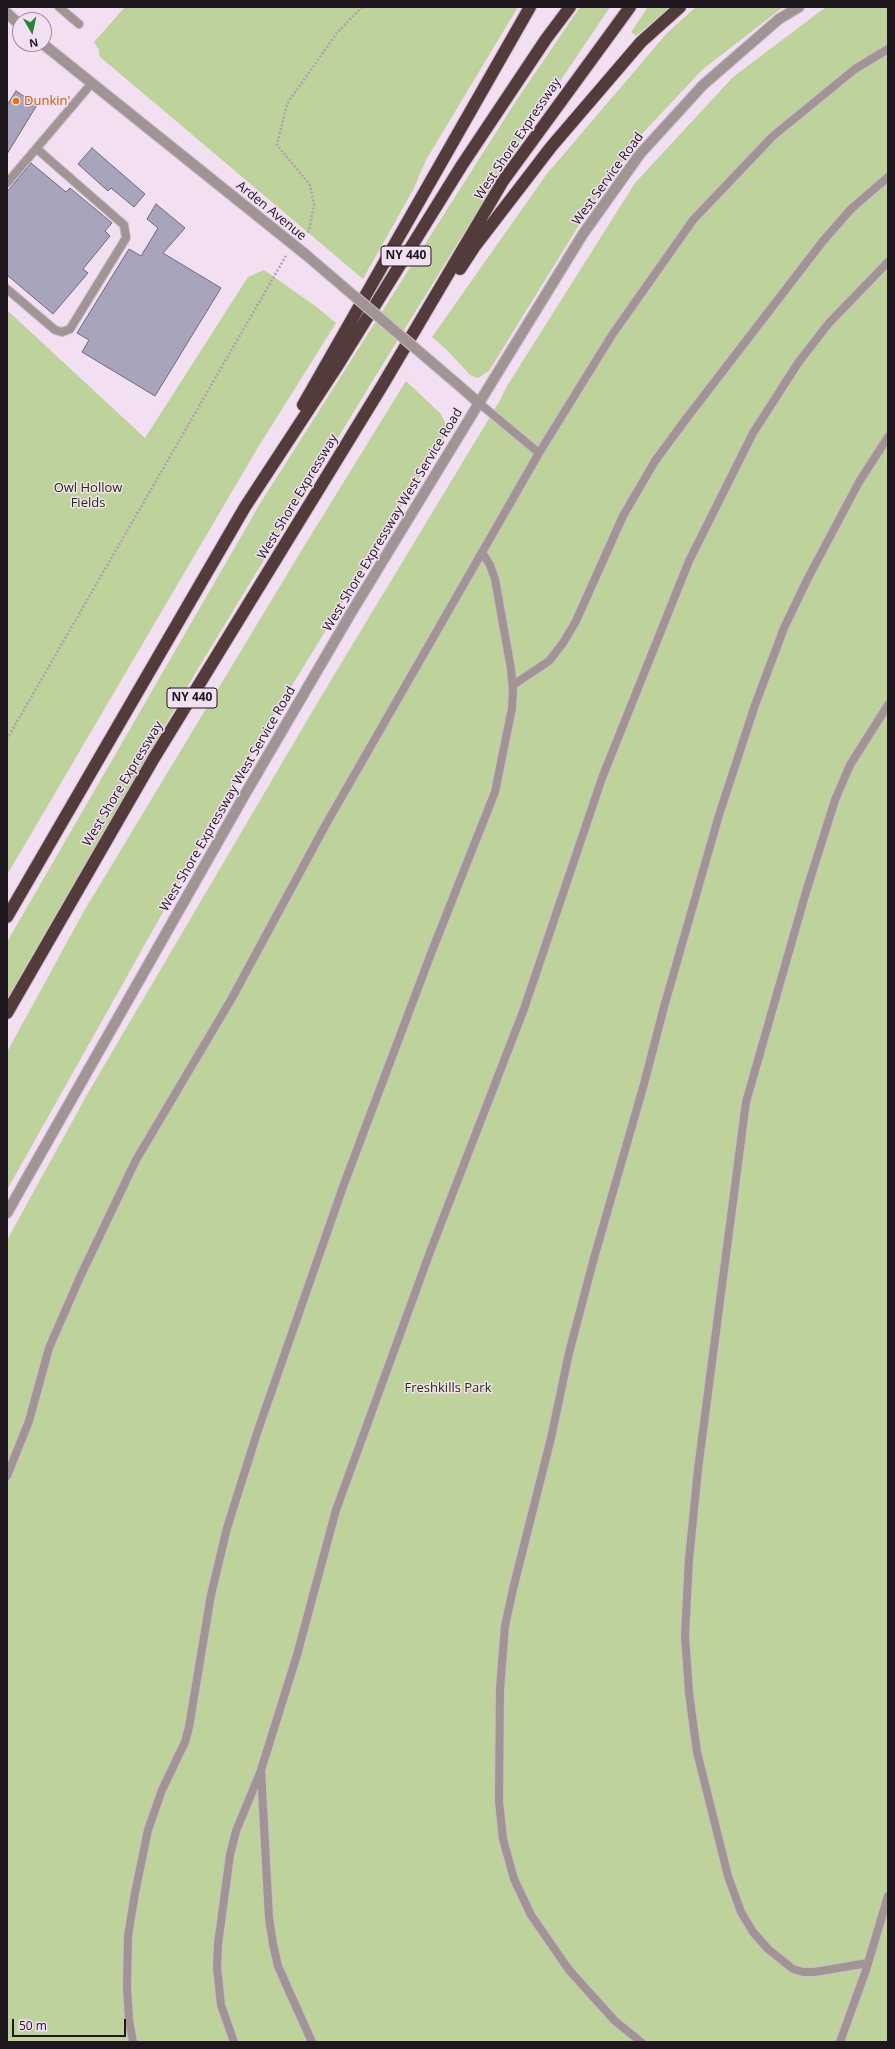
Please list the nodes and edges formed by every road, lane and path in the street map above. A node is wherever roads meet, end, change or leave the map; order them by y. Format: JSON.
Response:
{"nodes":[{"id":1,"x":59,"y":7,"type":"edge"},
{"id":2,"x":362,"y":7,"type":"edge"},
{"id":3,"x":530,"y":7,"type":"edge"},
{"id":4,"x":570,"y":7,"type":"edge"},
{"id":5,"x":630,"y":7,"type":"edge"},
{"id":6,"x":680,"y":7,"type":"edge"},
{"id":7,"x":799,"y":7,"type":"edge"},
{"id":8,"x":79,"y":24,"type":"dead end"},
{"id":9,"x":888,"y":50,"type":"edge"},
{"id":10,"x":52,"y":52,"type":"edge"},
{"id":11,"x":91,"y":84,"type":"junction"},
{"id":12,"x":37,"y":149,"type":"junction"},
{"id":13,"x":888,"y":177,"type":"edge"},
{"id":14,"x":7,"y":183,"type":"edge"},
{"id":15,"x":292,"y":245,"type":"junction"},
{"id":16,"x":888,"y":262,"type":"edge"},
{"id":17,"x":7,"y":289,"type":"edge"},
{"id":18,"x":382,"y":386,"type":"junction"},
{"id":19,"x":479,"y":402,"type":"junction"},
{"id":20,"x":888,"y":437,"type":"edge"},
{"id":21,"x":539,"y":453,"type":"junction"},
{"id":22,"x":245,"y":507,"type":"junction"},
{"id":23,"x":482,"y":552,"type":"junction"},
{"id":24,"x":512,"y":685,"type":"junction"},
{"id":25,"x":888,"y":705,"type":"edge"},
{"id":26,"x":7,"y":739,"type":"edge"},
{"id":27,"x":7,"y":917,"type":"edge"},
{"id":28,"x":7,"y":1013,"type":"edge"},
{"id":29,"x":7,"y":1213,"type":"edge"},
{"id":30,"x":7,"y":1476,"type":"edge"},
{"id":31,"x":261,"y":1770,"type":"junction"},
{"id":32,"x":888,"y":1896,"type":"edge"},
{"id":33,"x":868,"y":1964,"type":"junction"},
{"id":34,"x":133,"y":2042,"type":"edge"},
{"id":35,"x":234,"y":2042,"type":"edge"},
{"id":36,"x":312,"y":2042,"type":"edge"},
{"id":37,"x":641,"y":2042,"type":"edge"},
{"id":38,"x":840,"y":2042,"type":"edge"}],
"edges":[{"from":1,"to":8,"type":"lane"},
{"from":2,"to":15,"type":"path"},
{"from":3,"to":22,"type":"highway"},
{"from":4,"to":22,"type":"highway","number":"NY 440"},
{"from":5,"to":18,"type":"highway","name":"West Shore Expressway","number":"NY 440"},
{"from":6,"to":18,"type":"highway"},
{"from":7,"to":19,"type":"street","name":"West Service Road"},
{"from":9,"to":21,"type":"lane"},
{"from":10,"to":11,"type":"street","name":"Arden Avenue"},
{"from":11,"to":12,"type":"lane"},
{"from":11,"to":15,"type":"street","name":"Arden Avenue"},
{"from":12,"to":14,"type":"lane"},
{"from":12,"to":17,"type":"lane"},
{"from":13,"to":24,"type":"lane"},
{"from":15,"to":19,"type":"street","name":"Arden Avenue","bridge":true},
{"from":15,"to":26,"type":"path"},
{"from":16,"to":31,"type":"lane"},
{"from":18,"to":28,"type":"highway","name":"West Shore Expressway","number":"NY 440"},
{"from":19,"to":21,"type":"lane"},
{"from":19,"to":29,"type":"street","name":"West Shore Expressway West Service Road"},
{"from":20,"to":37,"type":"lane"},
{"from":21,"to":23,"type":"lane"},
{"from":22,"to":27,"type":"highway","number":"NY 440"},
{"from":23,"to":24,"type":"lane"},
{"from":23,"to":30,"type":"lane"},
{"from":24,"to":34,"type":"lane"},
{"from":25,"to":33,"type":"lane"},
{"from":31,"to":35,"type":"lane"},
{"from":31,"to":36,"type":"lane"},
{"from":32,"to":33,"type":"lane"},
{"from":33,"to":38,"type":"lane"}]}
